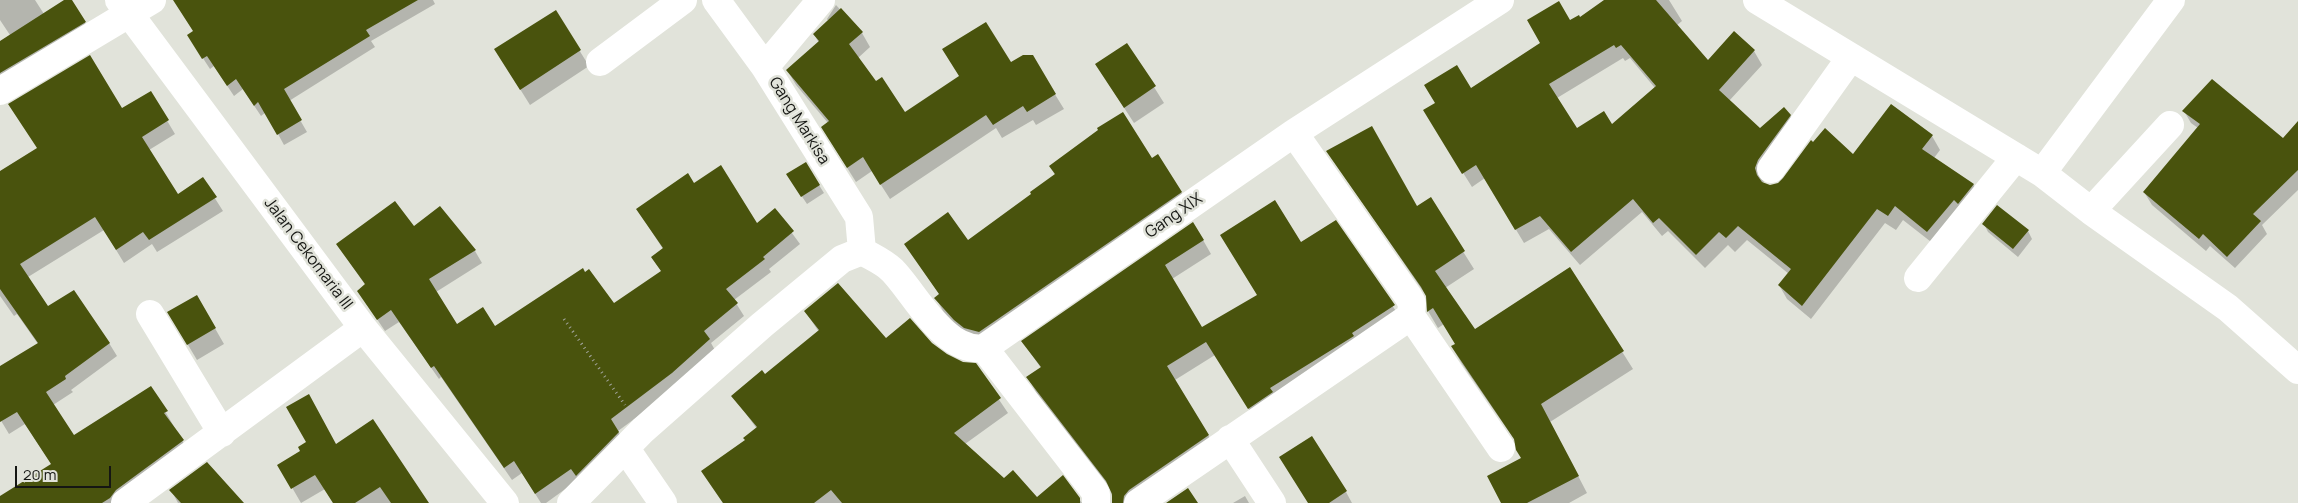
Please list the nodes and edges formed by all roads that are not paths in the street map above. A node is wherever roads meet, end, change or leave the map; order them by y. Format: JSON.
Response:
{"nodes":[{"id":1,"x":683,"y":0,"type":"edge"},
{"id":2,"x":716,"y":0,"type":"edge"},
{"id":3,"x":821,"y":0,"type":"edge"},
{"id":4,"x":1500,"y":0,"type":"edge"},
{"id":5,"x":1757,"y":0,"type":"edge"},
{"id":6,"x":2171,"y":0,"type":"edge"},
{"id":7,"x":134,"y":5,"type":"edge"},
{"id":8,"x":1851,"y":57,"type":"junction"},
{"id":9,"x":600,"y":62,"type":"dead end"},
{"id":10,"x":765,"y":67,"type":"junction"},
{"id":11,"x":0,"y":91,"type":"edge"},
{"id":12,"x":2170,"y":125,"type":"dead end"},
{"id":13,"x":1294,"y":133,"type":"junction"},
{"id":14,"x":2016,"y":158,"type":"junction"},
{"id":15,"x":1771,"y":169,"type":"dead end"},
{"id":16,"x":2042,"y":173,"type":"junction"},
{"id":17,"x":2091,"y":211,"type":"junction"},
{"id":18,"x":862,"y":251,"type":"junction"},
{"id":19,"x":1918,"y":278,"type":"dead end"},
{"id":20,"x":150,"y":314,"type":"dead end"},
{"id":21,"x":1411,"y":316,"type":"junction"},
{"id":22,"x":363,"y":328,"type":"junction"},
{"id":23,"x":984,"y":348,"type":"junction"},
{"id":24,"x":2298,"y":370,"type":"edge"},
{"id":25,"x":222,"y":433,"type":"junction"},
{"id":26,"x":1230,"y":439,"type":"junction"},
{"id":27,"x":635,"y":440,"type":"junction"},
{"id":28,"x":1502,"y":448,"type":"dead end"},
{"id":29,"x":155,"y":495,"type":"edge"},
{"id":30,"x":125,"y":503,"type":"edge"},
{"id":31,"x":505,"y":503,"type":"edge"},
{"id":32,"x":571,"y":503,"type":"edge"},
{"id":33,"x":663,"y":503,"type":"edge"},
{"id":34,"x":1096,"y":503,"type":"edge"},
{"id":35,"x":1138,"y":503,"type":"edge"},
{"id":36,"x":1272,"y":503,"type":"edge"}],
"edges":[{"from":1,"to":9,"type":"street"},
{"from":2,"to":10,"type":"street","name":"Gang Markisa"},
{"from":3,"to":10,"type":"street"},
{"from":4,"to":13,"type":"street","name":"Gang XIX"},
{"from":5,"to":8,"type":"street"},
{"from":6,"to":16,"type":"street"},
{"from":7,"to":11,"type":"street"},
{"from":7,"to":22,"type":"street","name":"Jalan Cekomaria III"},
{"from":8,"to":14,"type":"street"},
{"from":8,"to":15,"type":"street"},
{"from":10,"to":18,"type":"street","name":"Gang Markisa"},
{"from":12,"to":17,"type":"street"},
{"from":13,"to":21,"type":"street"},
{"from":13,"to":23,"type":"street","name":"Gang XIX"},
{"from":14,"to":16,"type":"street"},
{"from":14,"to":19,"type":"street"},
{"from":16,"to":17,"type":"street"},
{"from":17,"to":24,"type":"street"},
{"from":18,"to":23,"type":"street"},
{"from":18,"to":27,"type":"street"},
{"from":20,"to":25,"type":"street"},
{"from":21,"to":26,"type":"street"},
{"from":21,"to":28,"type":"street"},
{"from":22,"to":25,"type":"street"},
{"from":22,"to":31,"type":"street","name":"Jalan Cekomaria III"},
{"from":23,"to":34,"type":"street"},
{"from":25,"to":29,"type":"street"},
{"from":26,"to":35,"type":"street"},
{"from":26,"to":36,"type":"street"},
{"from":27,"to":32,"type":"street"},
{"from":27,"to":33,"type":"street"},
{"from":29,"to":30,"type":"street"}]}
